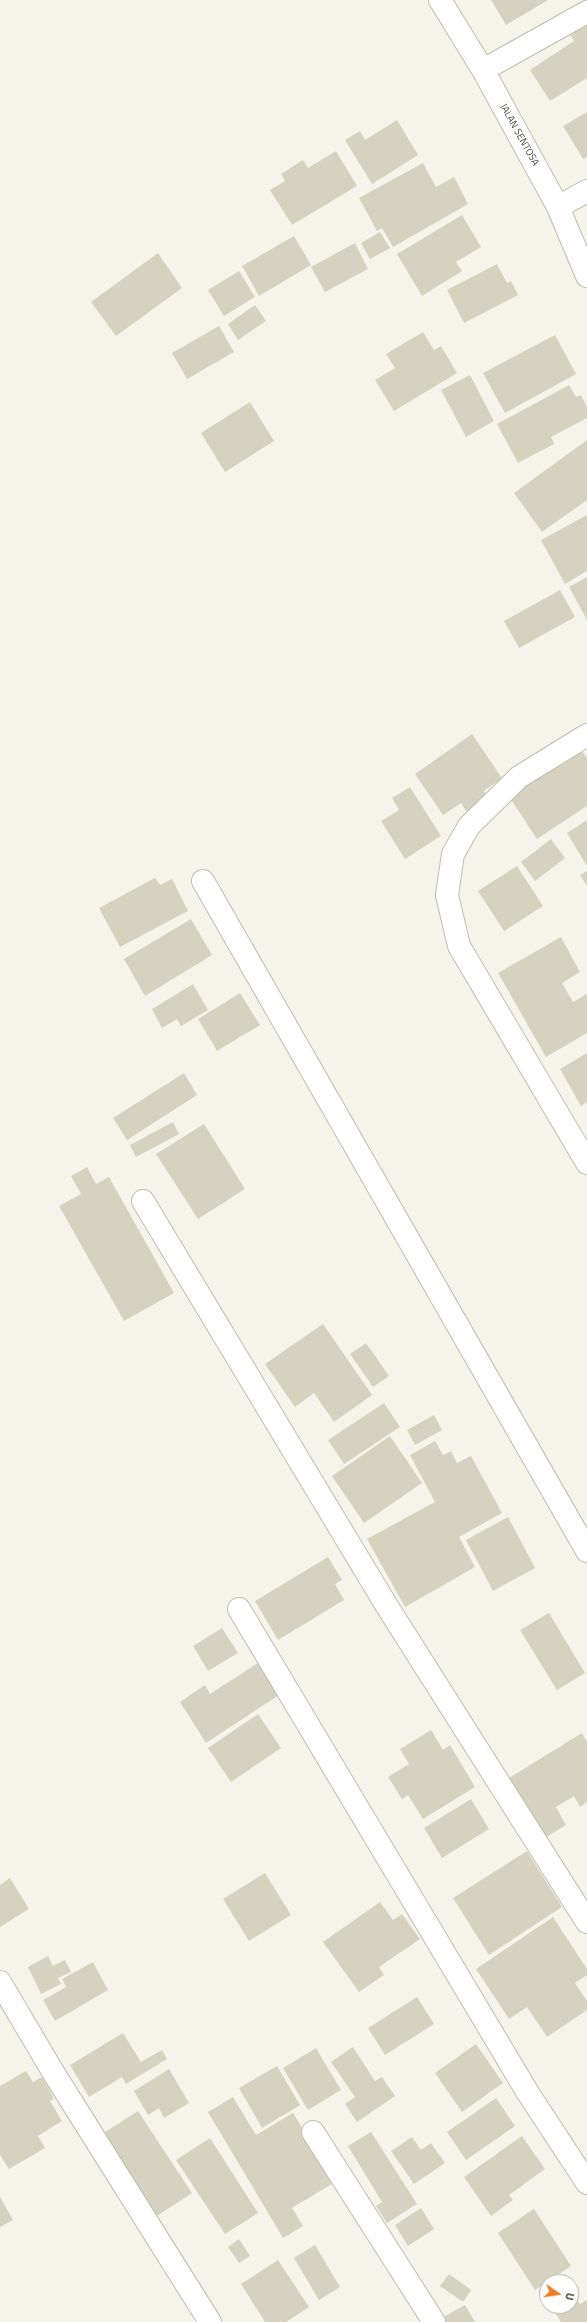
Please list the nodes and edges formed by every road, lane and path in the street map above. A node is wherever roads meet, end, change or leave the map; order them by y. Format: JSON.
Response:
{"nodes":[{"id":1,"x":440,"y":0,"type":"edge"},
{"id":2,"x":587,"y":12,"type":"edge"},
{"id":3,"x":483,"y":70,"type":"junction"},
{"id":4,"x":587,"y":191,"type":"edge"},
{"id":5,"x":558,"y":207,"type":"junction"},
{"id":6,"x":587,"y":276,"type":"edge"},
{"id":7,"x":587,"y":735,"type":"edge"},
{"id":8,"x":204,"y":881,"type":"dead end"},
{"id":9,"x":587,"y":1163,"type":"edge"},
{"id":10,"x":143,"y":1201,"type":"dead end"},
{"id":11,"x":587,"y":1551,"type":"edge"},
{"id":12,"x":239,"y":1609,"type":"dead end"},
{"id":13,"x":587,"y":1922,"type":"edge"},
{"id":14,"x":0,"y":1982,"type":"edge"},
{"id":15,"x":313,"y":2132,"type":"dead end"},
{"id":16,"x":587,"y":2183,"type":"edge"},
{"id":17,"x":210,"y":2322,"type":"edge"},
{"id":18,"x":434,"y":2322,"type":"edge"}],
"edges":[{"from":1,"to":3,"type":"street","name":"JALAN SENTOSA"},
{"from":2,"to":3,"type":"street"},
{"from":3,"to":5,"type":"street","name":"JALAN SENTOSA"},
{"from":4,"to":5,"type":"street"},
{"from":5,"to":6,"type":"street","name":"JALAN SENTOSA"},
{"from":7,"to":9,"type":"street"},
{"from":8,"to":11,"type":"street"},
{"from":10,"to":13,"type":"street"},
{"from":12,"to":16,"type":"street"},
{"from":14,"to":17,"type":"street"},
{"from":15,"to":18,"type":"street"}]}
